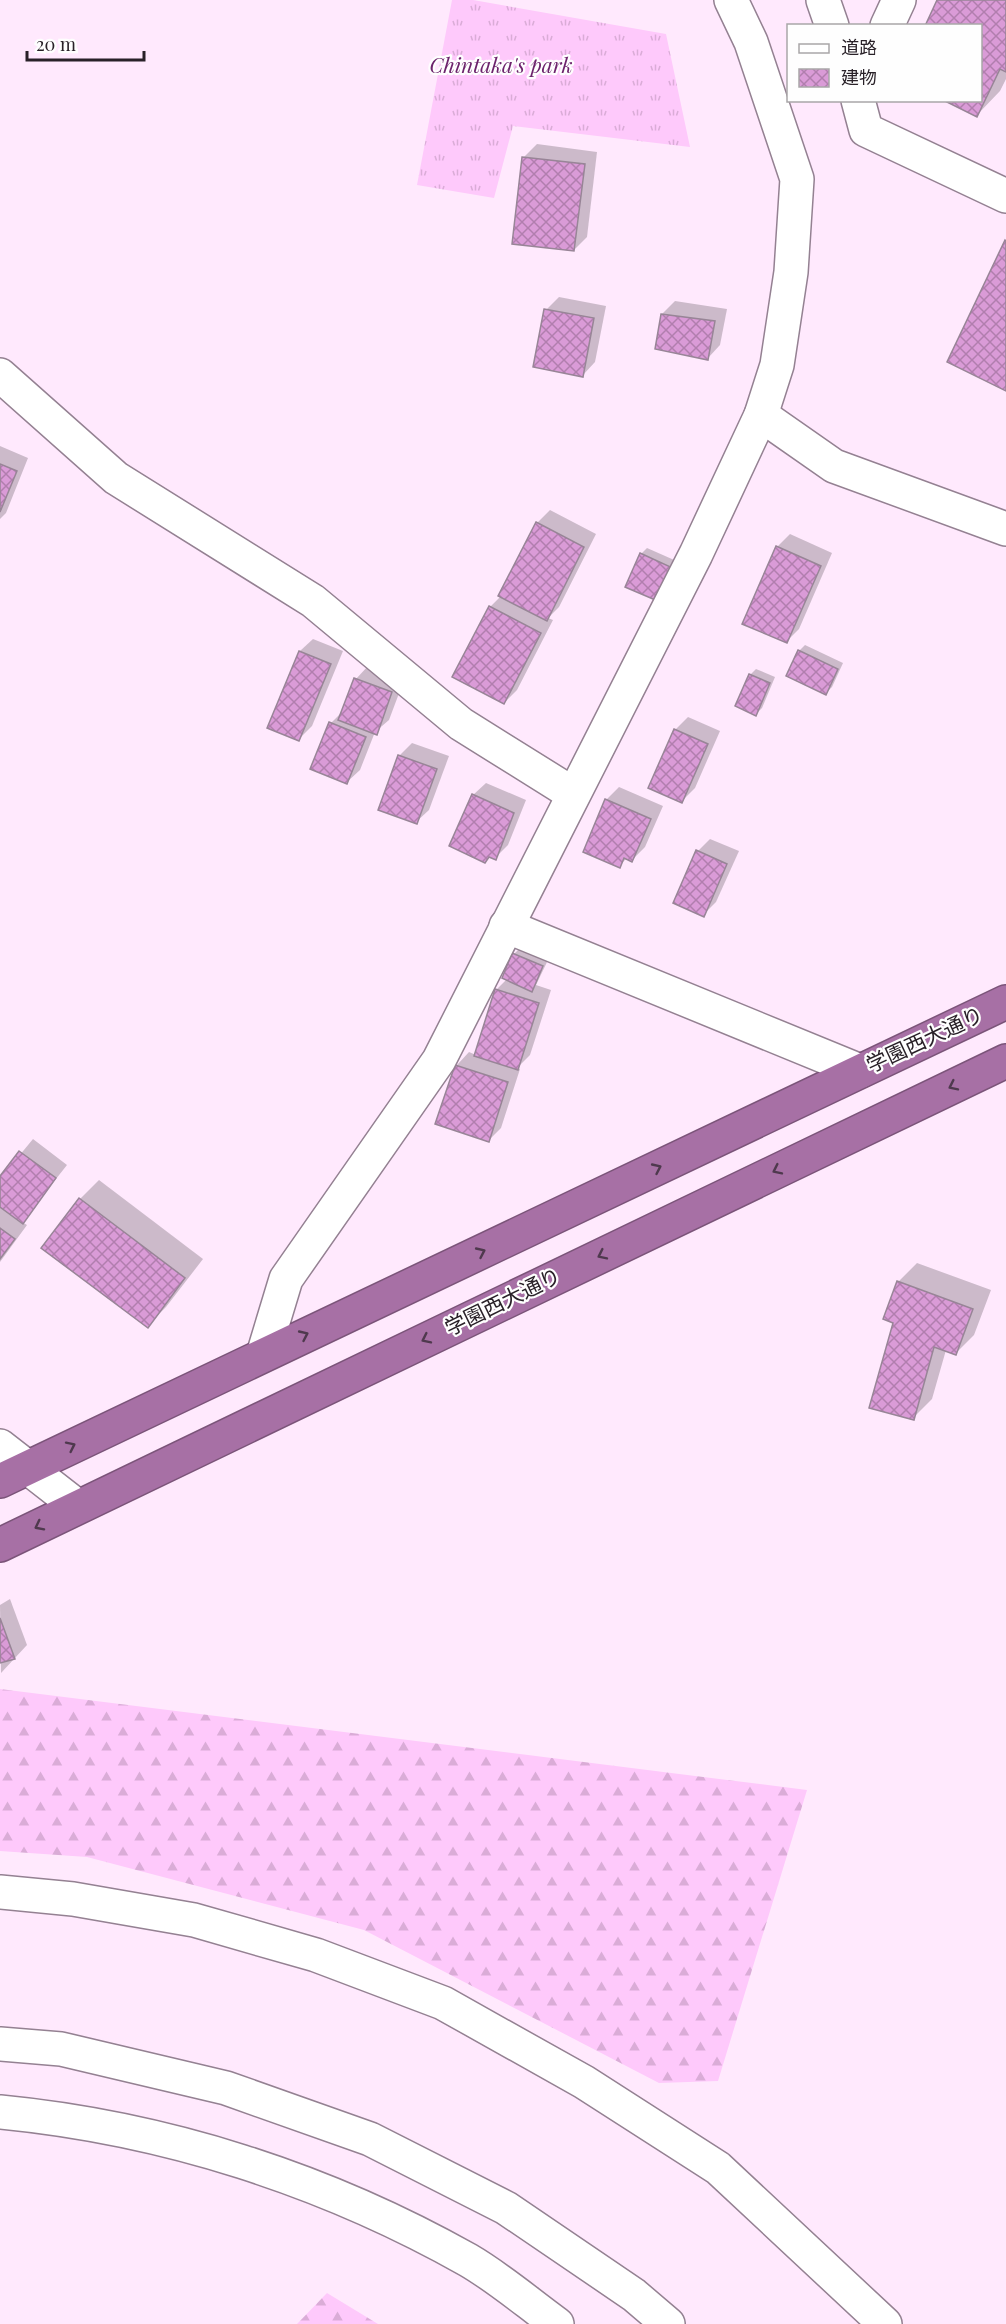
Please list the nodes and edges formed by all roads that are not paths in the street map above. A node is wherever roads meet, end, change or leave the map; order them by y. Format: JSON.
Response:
{"nodes":[{"id":1,"x":731,"y":0,"type":"edge"},
{"id":2,"x":823,"y":0,"type":"edge"},
{"id":3,"x":899,"y":0,"type":"edge"},
{"id":4,"x":831,"y":24,"type":"edge"},
{"id":5,"x":888,"y":24,"type":"edge"},
{"id":6,"x":859,"y":102,"type":"edge"},
{"id":7,"x":1006,"y":196,"type":"edge"},
{"id":8,"x":0,"y":375,"type":"edge"},
{"id":9,"x":761,"y":415,"type":"junction"},
{"id":10,"x":1006,"y":529,"type":"edge"},
{"id":11,"x":573,"y":794,"type":"junction"},
{"id":12,"x":506,"y":926,"type":"junction"},
{"id":13,"x":1006,"y":1002,"type":"edge"},
{"id":14,"x":1006,"y":1061,"type":"edge"},
{"id":15,"x":860,"y":1071,"type":"junction"},
{"id":16,"x":263,"y":1355,"type":"junction"},
{"id":17,"x":0,"y":1446,"type":"edge"},
{"id":18,"x":14,"y":1474,"type":"edge"},
{"id":19,"x":77,"y":1506,"type":"junction"},
{"id":20,"x":0,"y":1545,"type":"edge"},
{"id":21,"x":0,"y":1892,"type":"edge"},
{"id":22,"x":0,"y":2044,"type":"edge"},
{"id":23,"x":0,"y":2112,"type":"edge"},
{"id":24,"x":557,"y":2324,"type":"edge"},
{"id":25,"x":668,"y":2324,"type":"edge"},
{"id":26,"x":885,"y":2324,"type":"edge"}],
"edges":[{"from":1,"to":9,"type":"street"},
{"from":2,"to":4,"type":"street"},
{"from":3,"to":5,"type":"street"},
{"from":6,"to":7,"type":"street"},
{"from":8,"to":11,"type":"street"},
{"from":9,"to":10,"type":"street"},
{"from":9,"to":11,"type":"street"},
{"from":11,"to":12,"type":"street"},
{"from":12,"to":15,"type":"street"},
{"from":12,"to":16,"type":"street"},
{"from":13,"to":15,"type":"highway","name":"学園西大通り"},
{"from":14,"to":19,"type":"highway","name":"学園西大通り","one_way":true},
{"from":16,"to":15,"type":"highway","name":"学園西大通り","one_way":true},
{"from":18,"to":16,"type":"highway","name":"学園西大通り","one_way":true},
{"from":17,"to":18,"type":"street"},
{"from":18,"to":19,"type":"street"},
{"from":19,"to":20,"type":"highway","name":"学園西大通り","one_way":true},
{"from":21,"to":26,"type":"street"},
{"from":22,"to":25,"type":"street"},
{"from":23,"to":24,"type":"street"}]}
